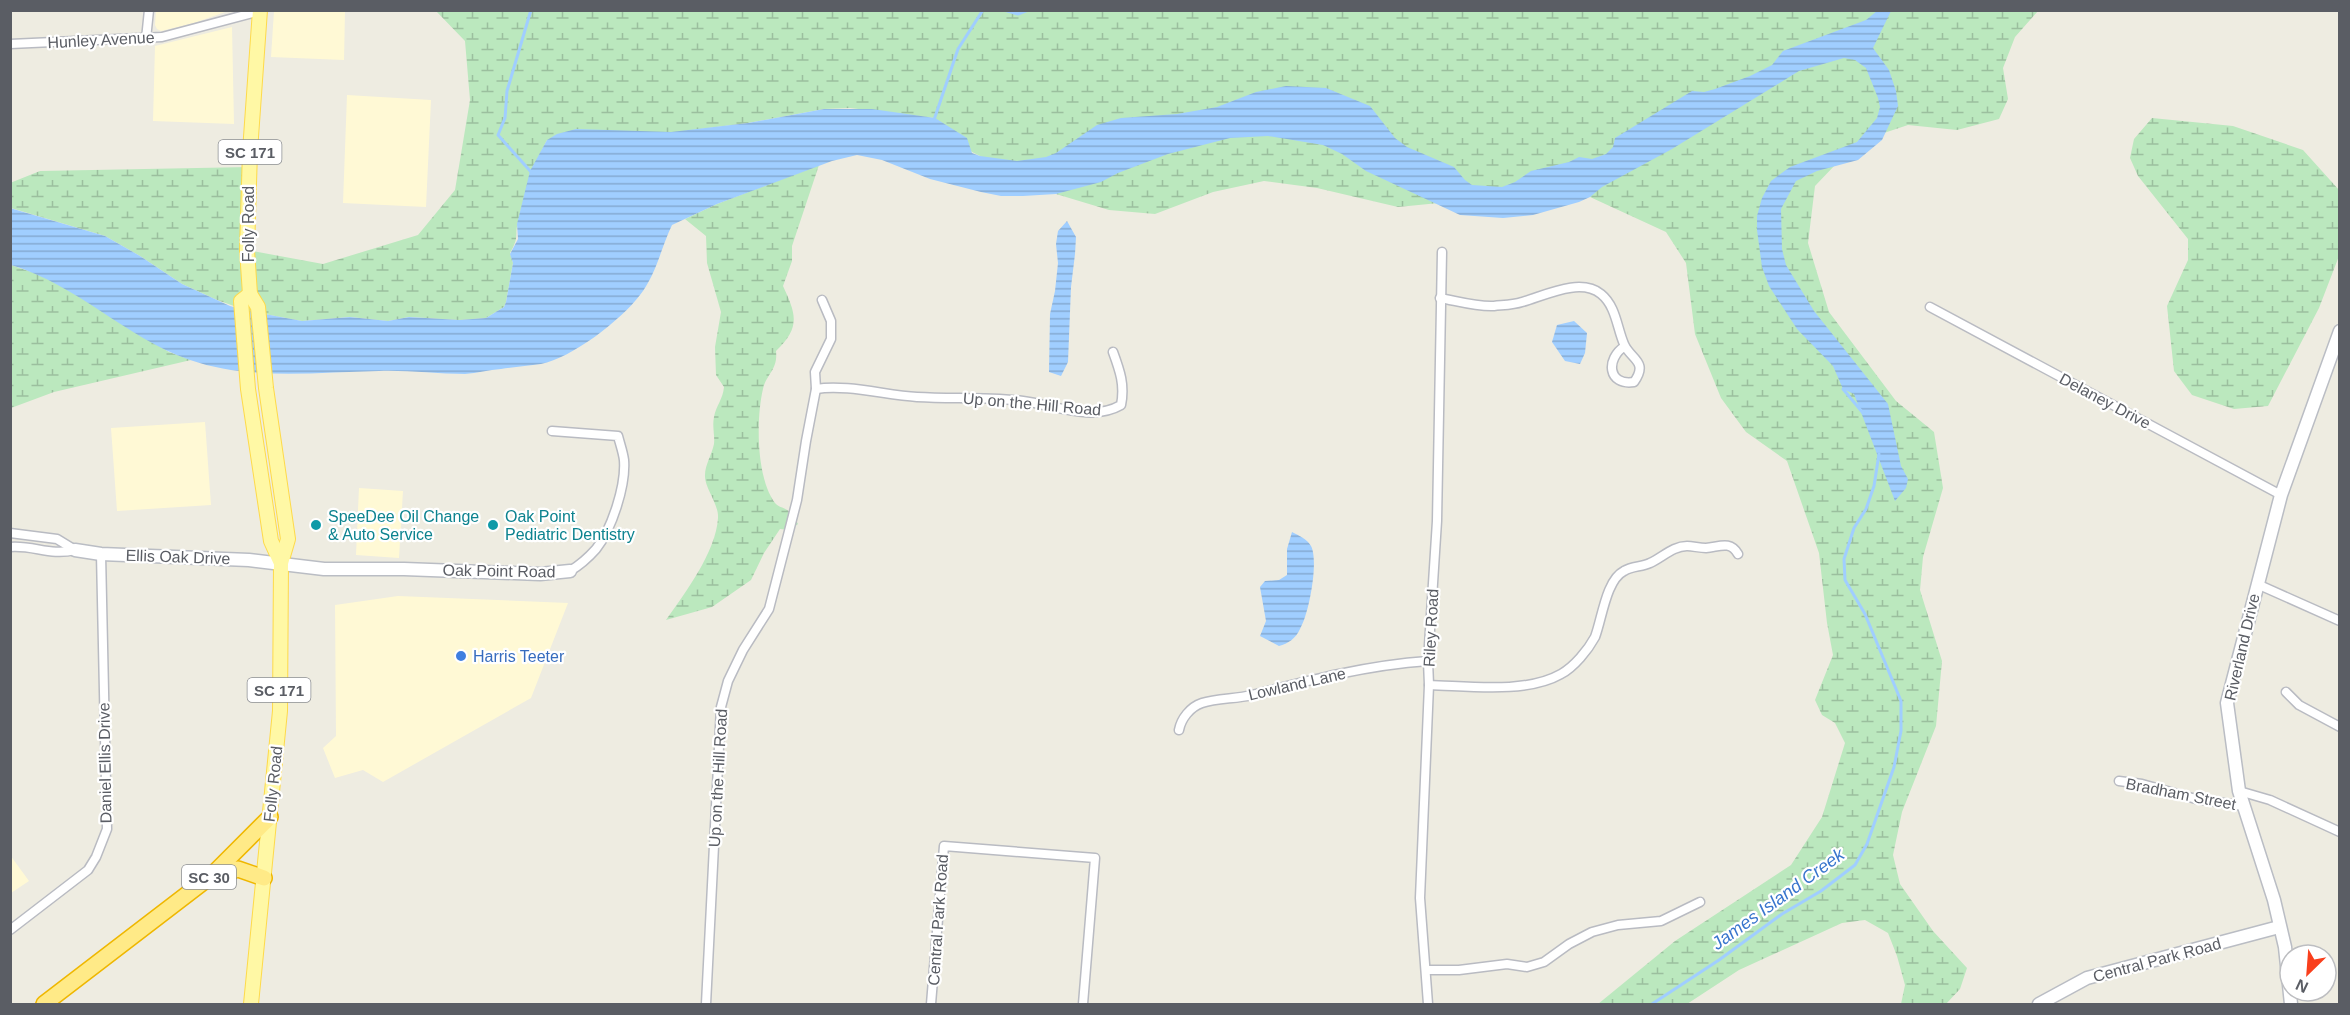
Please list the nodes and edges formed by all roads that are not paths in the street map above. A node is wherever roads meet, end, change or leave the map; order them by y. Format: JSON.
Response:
{"nodes":[{"id":1,"x":149,"y":10,"type":"edge"},
{"id":2,"x":260,"y":11,"type":"edge"},
{"id":3,"x":146,"y":39,"type":"junction"},
{"id":4,"x":10,"y":44,"type":"edge"},
{"id":5,"x":1442,"y":252,"type":"dead end"},
{"id":6,"x":250,"y":294,"type":"junction"},
{"id":7,"x":1440,"y":298,"type":"junction"},
{"id":8,"x":822,"y":300,"type":"dead end"},
{"id":9,"x":1930,"y":307,"type":"dead end"},
{"id":10,"x":2340,"y":331,"type":"edge"},
{"id":11,"x":1624,"y":346,"type":"dead end"},
{"id":12,"x":1113,"y":352,"type":"dead end"},
{"id":13,"x":816,"y":389,"type":"junction"},
{"id":14,"x":552,"y":431,"type":"dead end"},
{"id":15,"x":2281,"y":495,"type":"junction"},
{"id":16,"x":10,"y":532,"type":"edge"},
{"id":17,"x":10,"y":547,"type":"edge"},
{"id":18,"x":75,"y":550,"type":"junction"},
{"id":19,"x":101,"y":554,"type":"junction"},
{"id":20,"x":1738,"y":554,"type":"dead end"},
{"id":21,"x":281,"y":563,"type":"junction"},
{"id":22,"x":570,"y":571,"type":"joint"},
{"id":23,"x":2257,"y":584,"type":"junction"},
{"id":24,"x":2340,"y":621,"type":"edge"},
{"id":25,"x":1428,"y":661,"type":"junction"},
{"id":26,"x":1429,"y":685,"type":"junction"},
{"id":27,"x":2286,"y":692,"type":"dead end"},
{"id":28,"x":2340,"y":727,"type":"edge"},
{"id":29,"x":1179,"y":730,"type":"dead end"},
{"id":30,"x":2119,"y":781,"type":"dead end"},
{"id":31,"x":2239,"y":791,"type":"junction"},
{"id":32,"x":2244,"y":806,"type":"junction"},
{"id":33,"x":270,"y":817,"type":"junction"},
{"id":34,"x":2340,"y":832,"type":"edge"},
{"id":35,"x":264,"y":878,"type":"junction"},
{"id":36,"x":206,"y":879,"type":"junction"},
{"id":37,"x":1700,"y":902,"type":"dead end"},
{"id":38,"x":2279,"y":927,"type":"junction"},
{"id":39,"x":10,"y":930,"type":"edge"},
{"id":40,"x":1427,"y":970,"type":"junction"},
{"id":41,"x":44,"y":1005,"type":"edge"},
{"id":42,"x":251,"y":1005,"type":"edge"},
{"id":43,"x":706,"y":1005,"type":"edge"},
{"id":44,"x":932,"y":1005,"type":"edge"},
{"id":45,"x":1083,"y":1005,"type":"edge"},
{"id":46,"x":1428,"y":1005,"type":"edge"},
{"id":47,"x":2039,"y":1005,"type":"edge"},
{"id":48,"x":2291,"y":1005,"type":"edge"}],
"edges":[{"from":1,"to":3,"type":"street"},
{"from":2,"to":3,"type":"street","name":"Hunley Avenue"},
{"from":2,"to":6,"type":"main road","name":"Folly Road","number":"SC 171"},
{"from":3,"to":4,"type":"street","name":"Hunley Avenue"},
{"from":5,"to":7,"type":"street","name":"Riley Road"},
{"from":6,"to":21,"type":"main road","name":"Folly Road","number":"SC 171"},
{"from":6,"to":21,"type":"main road","name":"Folly Road","number":"SC 171"},
{"from":7,"to":11,"type":"street"},
{"from":7,"to":25,"type":"street","name":"Riley Road"},
{"from":8,"to":13,"type":"street","name":"Up on the Hill Road"},
{"from":9,"to":15,"type":"street","name":"Delaney Drive"},
{"from":10,"to":15,"type":"street","name":"Riverland Drive"},
{"from":12,"to":13,"type":"street","name":"Up on the Hill Road"},
{"from":13,"to":43,"type":"street","name":"Up on the Hill Road"},
{"from":14,"to":22,"type":"street","name":"Oak Point Road"},
{"from":15,"to":23,"type":"street","name":"Riverland Drive"},
{"from":16,"to":18,"type":"street","name":"Ellis Oak Drive"},
{"from":17,"to":18,"type":"street","name":"Ellis Oak Drive"},
{"from":18,"to":19,"type":"street","name":"Ellis Oak Drive"},
{"from":19,"to":21,"type":"street","name":"Ellis Oak Drive"},
{"from":19,"to":39,"type":"street","name":"Daniel Ellis Drive"},
{"from":20,"to":26,"type":"street"},
{"from":21,"to":22,"type":"street","name":"Oak Point Road"},
{"from":21,"to":33,"type":"main road","name":"Folly Road","number":"SC 171"},
{"from":23,"to":24,"type":"street"},
{"from":23,"to":31,"type":"street","name":"Riverland Drive"},
{"from":25,"to":26,"type":"street","name":"Riley Road"},
{"from":25,"to":29,"type":"street","name":"Lowland Lane"},
{"from":26,"to":40,"type":"street","name":"Riley Road"},
{"from":27,"to":28,"type":"street"},
{"from":30,"to":32,"type":"street","name":"Bradham Street"},
{"from":31,"to":32,"type":"street","name":"Riverland Drive"},
{"from":31,"to":34,"type":"street"},
{"from":32,"to":38,"type":"street","name":"Riverland Drive"},
{"from":33,"to":35,"type":"main road","name":"Folly Road","number":"SC 171"},
{"from":33,"to":36,"type":"highway","number":"SC 30"},
{"from":35,"to":36,"type":"highway"},
{"from":35,"to":42,"type":"main road","name":"Folly Road","number":"SC 171"},
{"from":36,"to":41,"type":"highway","number":"SC 30"},
{"from":37,"to":40,"type":"street"},
{"from":38,"to":47,"type":"street","name":"Central Park Road"},
{"from":38,"to":48,"type":"street","name":"Riverland Drive"},
{"from":40,"to":46,"type":"street","name":"Riley Road"},
{"from":44,"to":45,"type":"street","name":"Central Park Road"}]}
